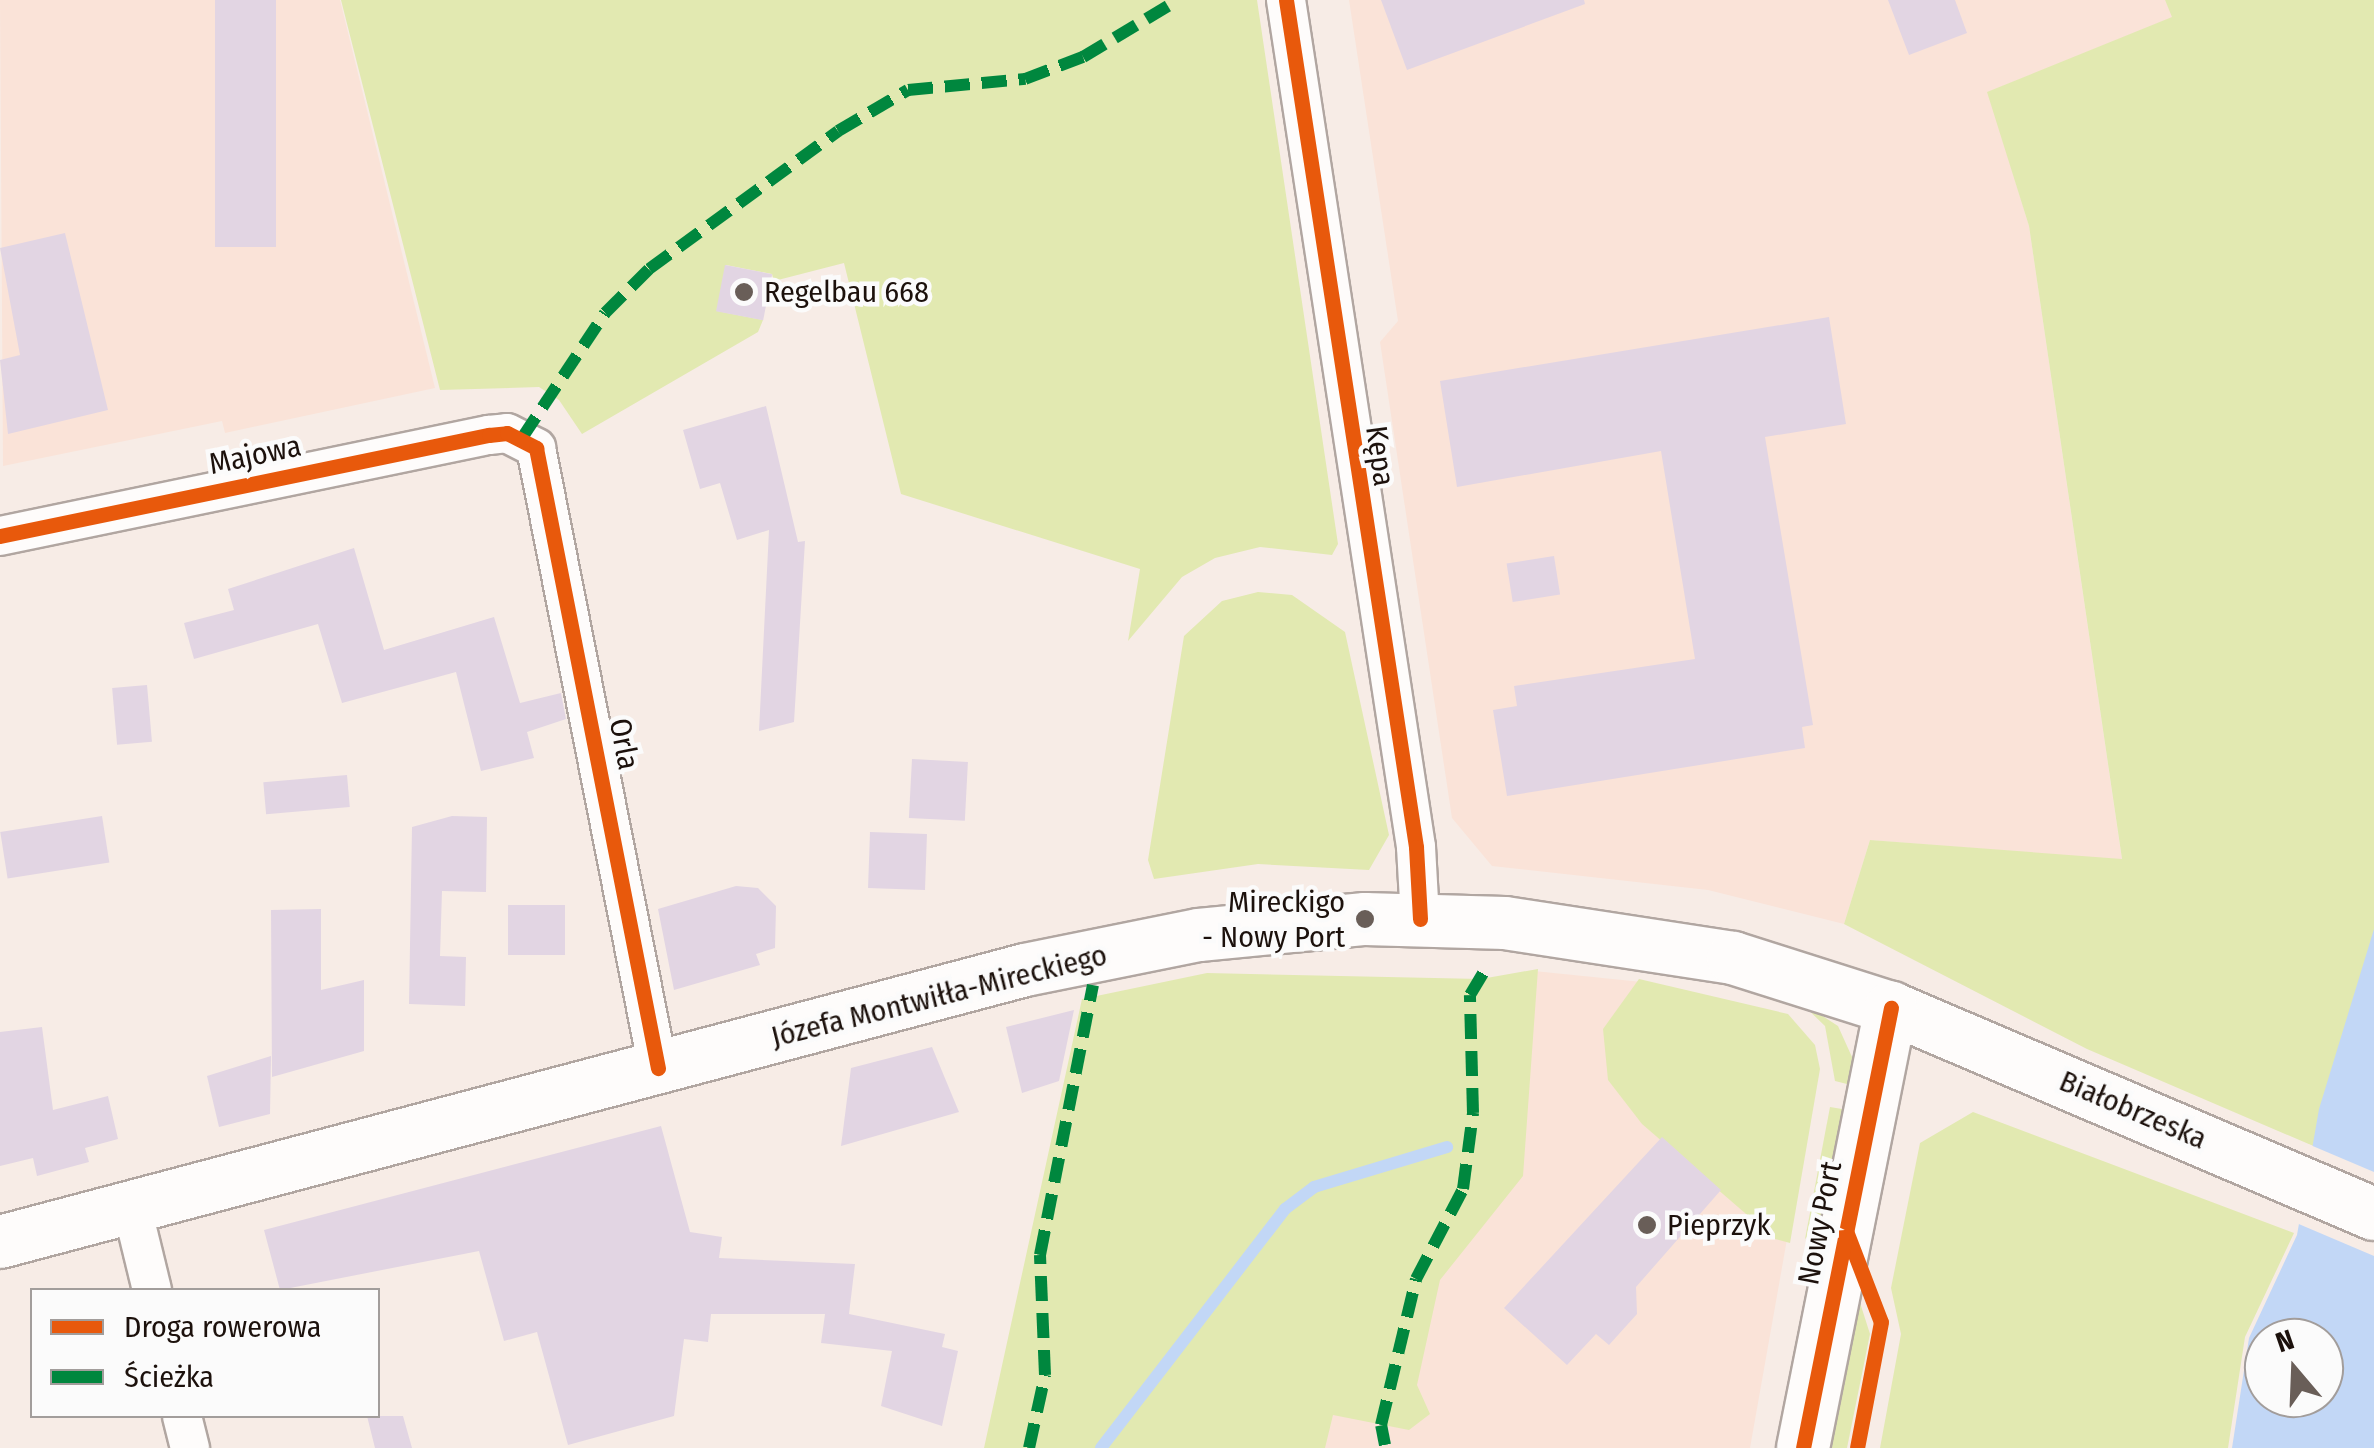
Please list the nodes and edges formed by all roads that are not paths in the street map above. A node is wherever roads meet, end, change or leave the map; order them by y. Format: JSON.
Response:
{"nodes":[{"id":1,"x":1286,"y":0,"type":"edge"},
{"id":2,"x":522,"y":438,"type":"joint"},
{"id":3,"x":0,"y":536,"type":"edge"},
{"id":4,"x":1420,"y":920,"type":"junction"},
{"id":5,"x":1890,"y":1008,"type":"junction"},
{"id":6,"x":658,"y":1068,"type":"junction"},
{"id":7,"x":132,"y":1208,"type":"junction"},
{"id":8,"x":2374,"y":1214,"type":"edge"},
{"id":9,"x":0,"y":1242,"type":"edge"},
{"id":10,"x":152,"y":1288,"type":"edge"},
{"id":11,"x":182,"y":1418,"type":"edge"},
{"id":12,"x":190,"y":1448,"type":"edge"},
{"id":13,"x":1803,"y":1448,"type":"edge"}],
"edges":[{"from":1,"to":4,"type":"street","name":"Kępa"},
{"from":2,"to":3,"type":"street","name":"Majowa"},
{"from":2,"to":6,"type":"street","name":"Orla"},
{"from":4,"to":5,"type":"main road","name":"Józefa Montwiłła-Mireckiego"},
{"from":4,"to":6,"type":"main road","name":"Józefa Montwiłła-Mireckiego"},
{"from":5,"to":8,"type":"main road","name":"Białobrzeska"},
{"from":5,"to":13,"type":"main road","name":"Nowy Port"},
{"from":6,"to":7,"type":"main road","name":"Józefa Montwiłła-Mireckiego"},
{"from":7,"to":9,"type":"main road","name":"Józefa Montwiłła-Mireckiego"},
{"from":7,"to":10,"type":"street"},
{"from":11,"to":12,"type":"street"}]}
